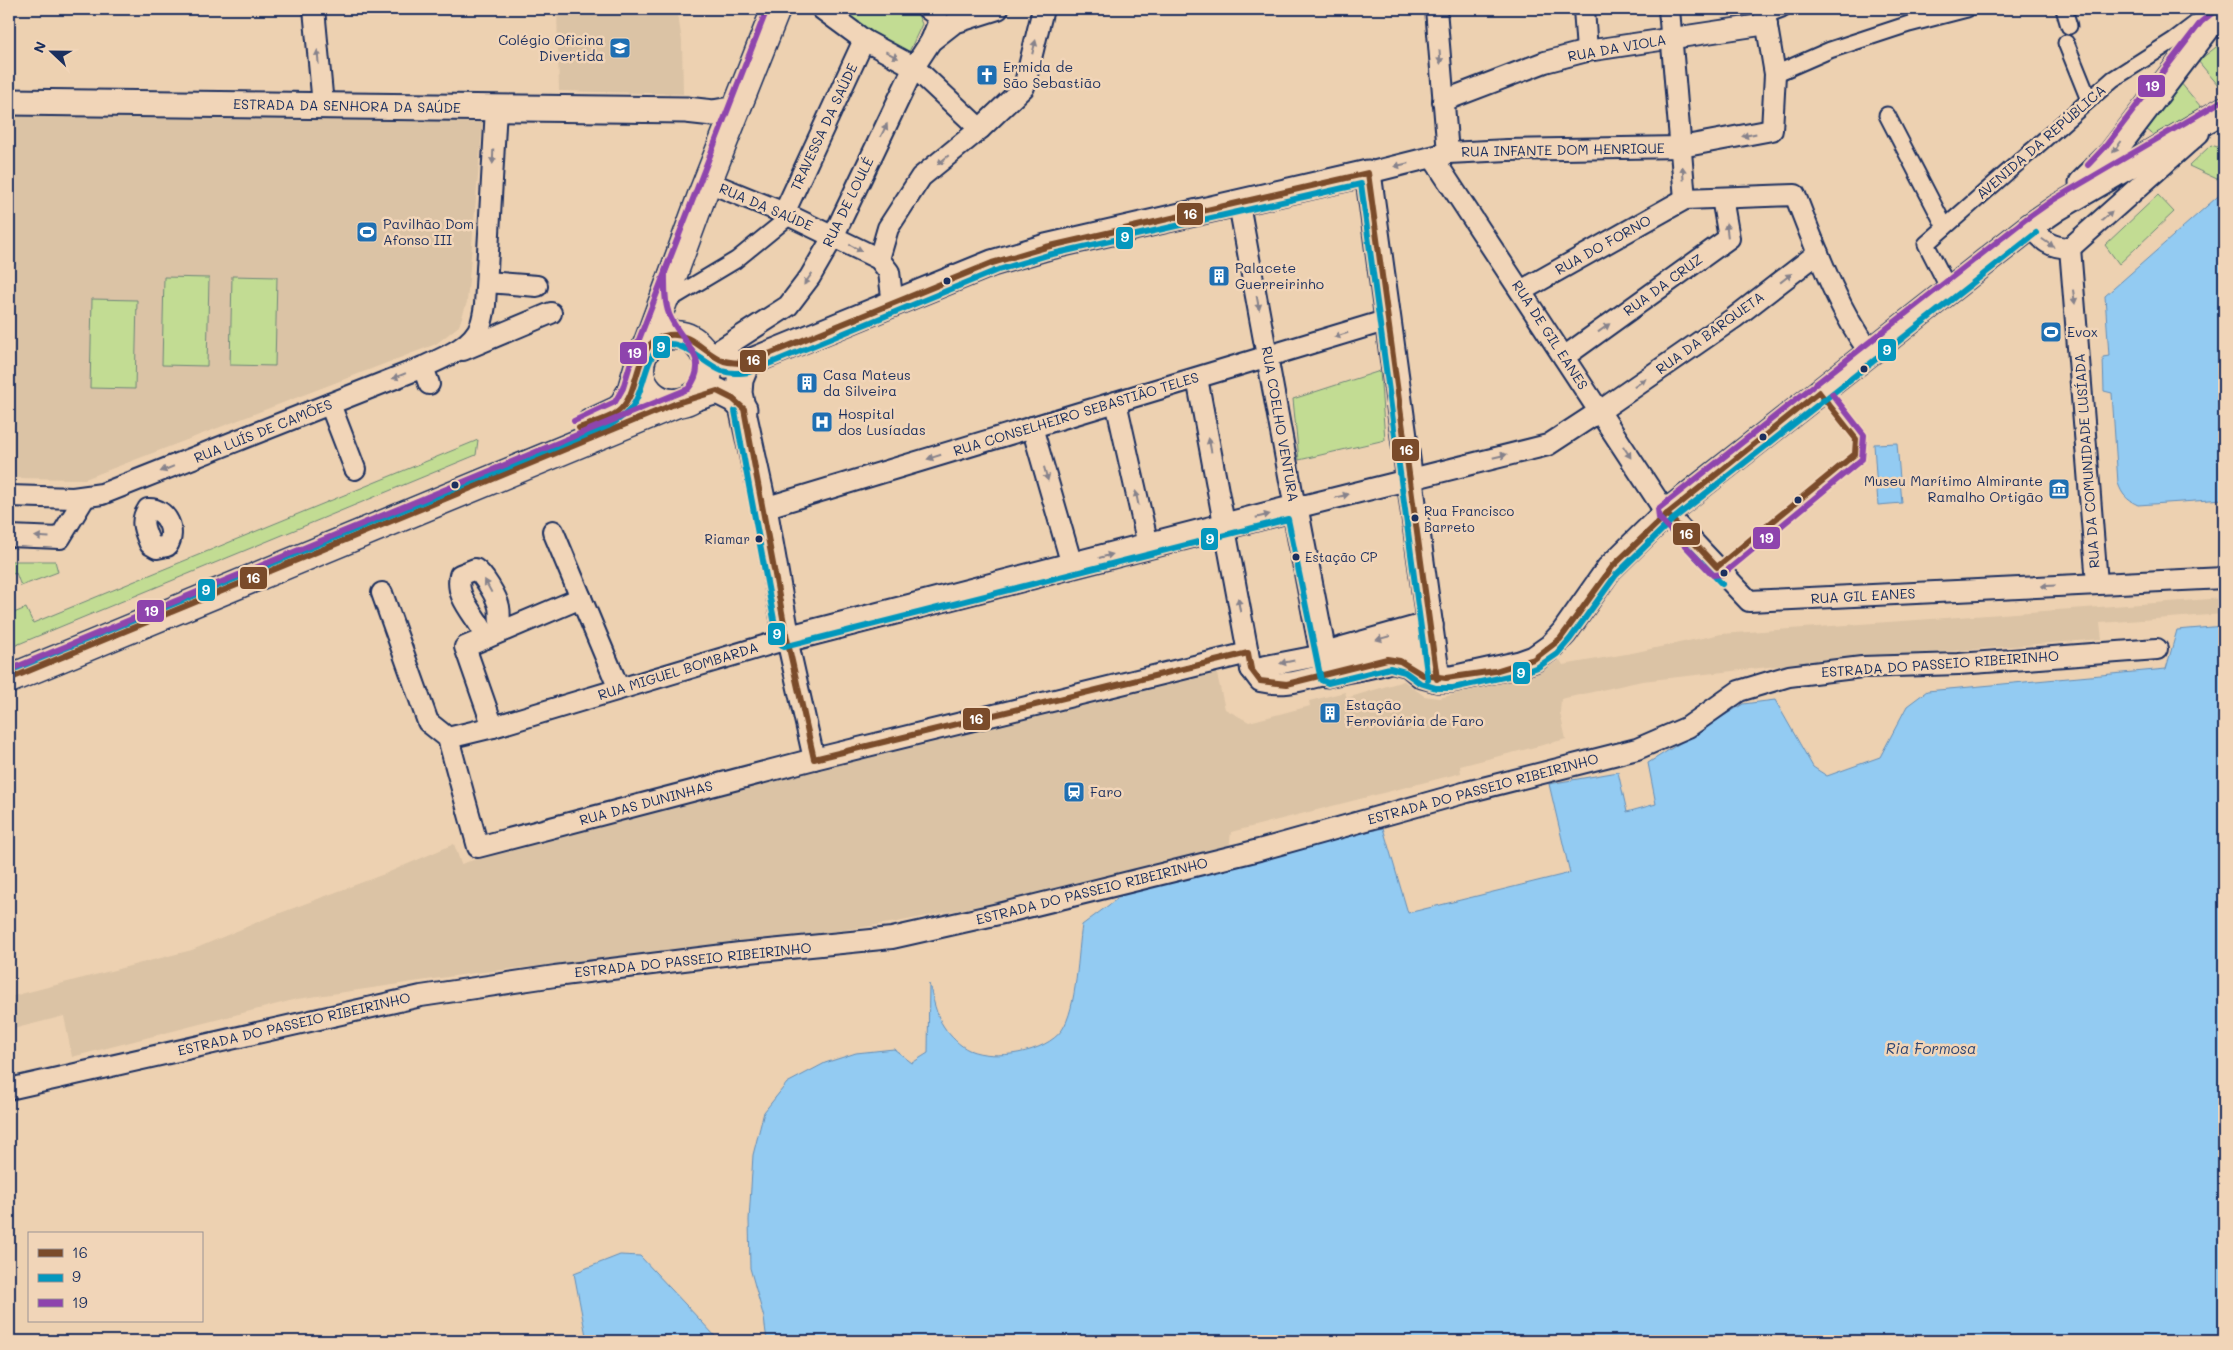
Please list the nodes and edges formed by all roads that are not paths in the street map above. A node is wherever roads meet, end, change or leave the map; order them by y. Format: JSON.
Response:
{"nodes":[{"id":1,"x":314,"y":9,"type":"edge"},
{"id":2,"x":776,"y":9,"type":"edge"},
{"id":3,"x":822,"y":9,"type":"edge"},
{"id":4,"x":928,"y":9,"type":"edge"},
{"id":5,"x":940,"y":9,"type":"edge"},
{"id":6,"x":998,"y":9,"type":"edge"},
{"id":7,"x":1043,"y":9,"type":"edge"},
{"id":8,"x":1436,"y":9,"type":"edge"},
{"id":9,"x":1584,"y":9,"type":"edge"},
{"id":10,"x":1669,"y":9,"type":"edge"},
{"id":11,"x":1967,"y":9,"type":"edge"},
{"id":12,"x":2064,"y":9,"type":"edge"},
{"id":13,"x":950,"y":13,"type":"edge"},
{"id":14,"x":1770,"y":14,"type":"edge"},
{"id":15,"x":2214,"y":16,"type":"edge"},
{"id":16,"x":2069,"y":26,"type":"dead end"},
{"id":17,"x":1671,"y":39,"type":"junction"},
{"id":18,"x":864,"y":40,"type":"junction"},
{"id":19,"x":931,"y":41,"type":"junction"},
{"id":20,"x":2066,"y":43,"type":"dead end"},
{"id":21,"x":1587,"y":51,"type":"junction"},
{"id":22,"x":914,"y":67,"type":"junction"},
{"id":23,"x":1775,"y":74,"type":"junction"},
{"id":24,"x":2089,"y":100,"type":"junction"},
{"id":25,"x":1443,"y":101,"type":"junction"},
{"id":26,"x":9,"y":102,"type":"edge"},
{"id":27,"x":323,"y":105,"type":"junction"},
{"id":28,"x":496,"y":108,"type":"junction"},
{"id":29,"x":736,"y":109,"type":"junction"},
{"id":30,"x":686,"y":110,"type":"junction"},
{"id":31,"x":2223,"y":112,"type":"edge"},
{"id":32,"x":1887,"y":115,"type":"dead end"},
{"id":33,"x":980,"y":129,"type":"junction"},
{"id":34,"x":1681,"y":147,"type":"junction"},
{"id":35,"x":721,"y":150,"type":"junction"},
{"id":36,"x":1441,"y":155,"type":"junction"},
{"id":37,"x":1368,"y":173,"type":"junction"},
{"id":38,"x":708,"y":182,"type":"junction"},
{"id":39,"x":1722,"y":198,"type":"junction"},
{"id":40,"x":1685,"y":199,"type":"junction"},
{"id":41,"x":1239,"y":204,"type":"junction"},
{"id":42,"x":2056,"y":208,"type":"junction"},
{"id":43,"x":788,"y":214,"type":"junction"},
{"id":44,"x":2031,"y":226,"type":"junction"},
{"id":45,"x":1945,"y":227,"type":"junction"},
{"id":46,"x":832,"y":237,"type":"junction"},
{"id":47,"x":2070,"y":248,"type":"junction"},
{"id":48,"x":1818,"y":252,"type":"junction"},
{"id":49,"x":879,"y":259,"type":"junction"},
{"id":50,"x":487,"y":282,"type":"junction"},
{"id":51,"x":674,"y":284,"type":"junction"},
{"id":52,"x":537,"y":286,"type":"dead end"},
{"id":53,"x":1949,"y":289,"type":"junction"},
{"id":54,"x":1521,"y":292,"type":"junction"},
{"id":55,"x":893,"y":305,"type":"junction"},
{"id":56,"x":484,"y":310,"type":"junction"},
{"id":57,"x":551,"y":313,"type":"dead end"},
{"id":58,"x":1388,"y":320,"type":"junction"},
{"id":59,"x":504,"y":333,"type":"junction"},
{"id":60,"x":703,"y":348,"type":"junction"},
{"id":61,"x":644,"y":353,"type":"junction"},
{"id":62,"x":1870,"y":353,"type":"junction"},
{"id":63,"x":1268,"y":357,"type":"junction"},
{"id":64,"x":1564,"y":357,"type":"junction"},
{"id":65,"x":747,"y":362,"type":"junction"},
{"id":66,"x":430,"y":370,"type":"junction"},
{"id":67,"x":1197,"y":378,"type":"junction"},
{"id":68,"x":681,"y":402,"type":"junction"},
{"id":69,"x":1116,"y":402,"type":"junction"},
{"id":70,"x":330,"y":404,"type":"junction"},
{"id":71,"x":744,"y":410,"type":"junction"},
{"id":72,"x":1600,"y":411,"type":"junction"},
{"id":73,"x":1032,"y":427,"type":"junction"},
{"id":74,"x":355,"y":469,"type":"dead end"},
{"id":75,"x":1410,"y":479,"type":"junction"},
{"id":76,"x":136,"y":482,"type":"junction"},
{"id":77,"x":9,"y":496,"type":"edge"},
{"id":78,"x":85,"y":497,"type":"junction"},
{"id":79,"x":764,"y":508,"type":"junction"},
{"id":80,"x":1295,"y":508,"type":"junction"},
{"id":81,"x":148,"y":509,"type":"dead end"},
{"id":82,"x":1666,"y":513,"type":"junction"},
{"id":83,"x":1225,"y":525,"type":"junction"},
{"id":84,"x":553,"y":531,"type":"dead end"},
{"id":85,"x":9,"y":536,"type":"edge"},
{"id":86,"x":1148,"y":545,"type":"junction"},
{"id":87,"x":1072,"y":565,"type":"junction"},
{"id":88,"x":2224,"y":578,"type":"edge"},
{"id":89,"x":2097,"y":583,"type":"junction"},
{"id":90,"x":382,"y":593,"type":"dead end"},
{"id":91,"x":581,"y":598,"type":"junction"},
{"id":92,"x":1430,"y":624,"type":"junction"},
{"id":93,"x":504,"y":630,"type":"junction"},
{"id":94,"x":486,"y":638,"type":"junction"},
{"id":95,"x":787,"y":639,"type":"junction"},
{"id":96,"x":2156,"y":649,"type":"dead end"},
{"id":97,"x":1390,"y":659,"type":"junction"},
{"id":98,"x":1250,"y":661,"type":"junction"},
{"id":99,"x":9,"y":662,"type":"edge"},
{"id":100,"x":1325,"y":664,"type":"junction"},
{"id":101,"x":1437,"y":679,"type":"junction"},
{"id":102,"x":9,"y":680,"type":"edge"},
{"id":103,"x":619,"y":689,"type":"junction"},
{"id":104,"x":493,"y":726,"type":"junction"},
{"id":105,"x":448,"y":738,"type":"junction"},
{"id":106,"x":814,"y":759,"type":"junction"},
{"id":107,"x":9,"y":1089,"type":"edge"}],
"edges":[{"from":27,"to":1,"type":"street","one_way":true},
{"from":2,"to":29,"type":"main road"},
{"from":3,"to":18,"type":"street"},
{"from":4,"to":19,"type":"street"},
{"from":5,"to":13,"type":"street"},
{"from":6,"to":13,"type":"street"},
{"from":33,"to":7,"type":"street","one_way":true},
{"from":8,"to":25,"type":"street","one_way":true},
{"from":9,"to":21,"type":"street"},
{"from":10,"to":17,"type":"street"},
{"from":11,"to":23,"type":"street"},
{"from":12,"to":16,"type":"street"},
{"from":13,"to":19,"type":"street","name":"RUA DE LOULÉ"},
{"from":14,"to":17,"type":"street","name":"RUA DA VIOLA"},
{"from":14,"to":23,"type":"street"},
{"from":15,"to":24,"type":"street","name":"AVENIDA DA REPÚBLICA"},
{"from":15,"to":42,"type":"street","name":"AVENIDA DA REPÚBLICA","one_way":true},
{"from":17,"to":21,"type":"street","name":"RUA DA VIOLA"},
{"from":17,"to":34,"type":"street"},
{"from":18,"to":22,"type":"street","one_way":true},
{"from":18,"to":43,"type":"street","name":"TRAVESSA DA SAÚDE"},
{"from":19,"to":22,"type":"street","name":"RUA DE LOULÉ"},
{"from":20,"to":24,"type":"street"},
{"from":21,"to":25,"type":"street","name":"RUA DA VIOLA"},
{"from":22,"to":33,"type":"street"},
{"from":46,"to":22,"type":"street","name":"RUA DE LOULÉ","one_way":true},
{"from":23,"to":34,"type":"street","name":"RUA INFANTE DOM HENRIQUE","one_way":true},
{"from":24,"to":45,"type":"street","name":"AVENIDA DA REPÚBLICA"},
{"from":25,"to":36,"type":"street"},
{"from":26,"to":27,"type":"street","name":"ESTRADA DA SENHORA DA SAÚDE"},
{"from":27,"to":28,"type":"street","name":"ESTRADA DA SENHORA DA SAÚDE"},
{"from":28,"to":30,"type":"street","name":"ESTRADA DA SENHORA DA SAÚDE"},
{"from":28,"to":50,"type":"street","name":"RUA LUÍS DE CAMÕES","one_way":true},
{"from":29,"to":30,"type":"street"},
{"from":29,"to":35,"type":"main road"},
{"from":30,"to":35,"type":"street"},
{"from":31,"to":42,"type":"street","name":"AVENIDA DA REPÚBLICA"},
{"from":47,"to":31,"type":"street","name":"AVENIDA DA REPÚBLICA","one_way":true},
{"from":32,"to":45,"type":"street"},
{"from":33,"to":49,"type":"street","one_way":true},
{"from":34,"to":36,"type":"street","name":"RUA INFANTE DOM HENRIQUE"},
{"from":40,"to":34,"type":"street","one_way":true},
{"from":35,"to":38,"type":"main road"},
{"from":36,"to":37,"type":"street","name":"RUA INFANTE DOM HENRIQUE","one_way":true},
{"from":36,"to":54,"type":"street","name":"RUA DE GIL EANES"},
{"from":37,"to":41,"type":"street","name":"RUA INFANTE DOM HENRIQUE"},
{"from":37,"to":58,"type":"street"},
{"from":38,"to":43,"type":"street","name":"RUA DA SAÚDE"},
{"from":38,"to":51,"type":"main road"},
{"from":39,"to":40,"type":"street"},
{"from":39,"to":48,"type":"street"},
{"from":64,"to":39,"type":"street","name":"RUA DA CRUZ","one_way":true},
{"from":40,"to":54,"type":"street","name":"RUA DO FORNO"},
{"from":41,"to":55,"type":"street","name":"RUA INFANTE DOM HENRIQUE"},
{"from":41,"to":63,"type":"street","name":"RUA COELHO VENTURA","one_way":true},
{"from":42,"to":44,"type":"street","name":"AVENIDA DA REPÚBLICA"},
{"from":43,"to":46,"type":"street","name":"RUA DA SAÚDE"},
{"from":43,"to":51,"type":"street"},
{"from":44,"to":47,"type":"street","one_way":true},
{"from":44,"to":53,"type":"street","name":"AVENIDA DA REPÚBLICA"},
{"from":45,"to":53,"type":"street","name":"AVENIDA DA REPÚBLICA"},
{"from":46,"to":49,"type":"street","name":"RUA DA SAÚDE","one_way":true},
{"from":46,"to":60,"type":"street","name":"RUA DE LOULÉ","one_way":true},
{"from":47,"to":89,"type":"street","name":"RUA DA COMUNIDADE LUSÍADA","one_way":true},
{"from":48,"to":62,"type":"street"},
{"from":72,"to":48,"type":"street","name":"RUA DA BARQUETA","one_way":true},
{"from":49,"to":55,"type":"street"},
{"from":50,"to":52,"type":"street"},
{"from":50,"to":56,"type":"street","name":"RUA LUÍS DE CAMÕES"},
{"from":51,"to":60,"type":"main road"},
{"from":51,"to":61,"type":"main road"},
{"from":53,"to":62,"type":"street","name":"AVENIDA DA REPÚBLICA"},
{"from":54,"to":64,"type":"street","name":"RUA DE GIL EANES"},
{"from":55,"to":65,"type":"street","name":"RUA INFANTE DOM HENRIQUE"},
{"from":56,"to":59,"type":"street"},
{"from":56,"to":66,"type":"street","name":"RUA LUÍS DE CAMÕES"},
{"from":57,"to":59,"type":"street","name":"RUA LUÍS DE CAMÕES"},
{"from":58,"to":63,"type":"street","name":"RUA CONSELHEIRO SEBASTIÃO TELES","one_way":true},
{"from":58,"to":75,"type":"street"},
{"from":59,"to":66,"type":"street","name":"RUA LUÍS DE CAMÕES"},
{"from":60,"to":61,"type":"main road"},
{"from":60,"to":65,"type":"street","name":"RUA INFANTE DOM HENRIQUE"},
{"from":60,"to":68,"type":"main road"},
{"from":61,"to":68,"type":"main road"},
{"from":61,"to":99,"type":"main road"},
{"from":62,"to":82,"type":"street","name":"AVENIDA DA REPÚBLICA"},
{"from":63,"to":67,"type":"street","name":"RUA CONSELHEIRO SEBASTIÃO TELES"},
{"from":63,"to":80,"type":"street","name":"RUA COELHO VENTURA"},
{"from":64,"to":72,"type":"street","name":"RUA DE GIL EANES"},
{"from":65,"to":71,"type":"street"},
{"from":66,"to":70,"type":"street","name":"RUA LUÍS DE CAMÕES","one_way":true},
{"from":67,"to":69,"type":"street","name":"RUA CONSELHEIRO SEBASTIÃO TELES"},
{"from":83,"to":67,"type":"street","one_way":true},
{"from":68,"to":71,"type":"street"},
{"from":68,"to":102,"type":"main road"},
{"from":69,"to":73,"type":"street","name":"RUA CONSELHEIRO SEBASTIÃO TELES"},
{"from":86,"to":69,"type":"street","one_way":true},
{"from":70,"to":74,"type":"street"},
{"from":70,"to":76,"type":"street","name":"RUA LUÍS DE CAMÕES","one_way":true},
{"from":71,"to":79,"type":"street"},
{"from":75,"to":72,"type":"street","name":"RUA MIGUEL BOMBARDA","one_way":true},
{"from":72,"to":82,"type":"street","name":"RUA DE GIL EANES","one_way":true},
{"from":73,"to":79,"type":"street","name":"RUA CONSELHEIRO SEBASTIÃO TELES","one_way":true},
{"from":73,"to":87,"type":"street","one_way":true},
{"from":80,"to":75,"type":"street","name":"RUA MIGUEL BOMBARDA","one_way":true},
{"from":75,"to":92,"type":"street"},
{"from":76,"to":78,"type":"street","name":"RUA LUÍS DE CAMÕES"},
{"from":76,"to":81,"type":"street"},
{"from":77,"to":78,"type":"street","name":"RUA LUÍS DE CAMÕES"},
{"from":78,"to":85,"type":"street","one_way":true},
{"from":79,"to":95,"type":"street"},
{"from":83,"to":80,"type":"street","name":"RUA MIGUEL BOMBARDA","one_way":true},
{"from":80,"to":100,"type":"street","name":"RUA COELHO VENTURA"},
{"from":89,"to":82,"type":"street","name":"RUA GIL EANES","one_way":true},
{"from":82,"to":101,"type":"street","name":"AVENIDA DA REPÚBLICA"},
{"from":83,"to":86,"type":"street","name":"RUA MIGUEL BOMBARDA"},
{"from":98,"to":83,"type":"street","one_way":true},
{"from":84,"to":91,"type":"street"},
{"from":87,"to":86,"type":"street","name":"RUA MIGUEL BOMBARDA","one_way":true},
{"from":87,"to":95,"type":"street","name":"RUA MIGUEL BOMBARDA"},
{"from":88,"to":89,"type":"street","name":"RUA GIL EANES"},
{"from":90,"to":105,"type":"street"},
{"from":91,"to":93,"type":"street"},
{"from":91,"to":103,"type":"street"},
{"from":92,"to":97,"type":"street"},
{"from":92,"to":100,"type":"street","one_way":true},
{"from":92,"to":101,"type":"street"},
{"from":93,"to":94,"type":"street"},
{"from":93,"to":94,"type":"street","one_way":true},
{"from":94,"to":104,"type":"street"},
{"from":95,"to":103,"type":"street","name":"RUA MIGUEL BOMBARDA"},
{"from":95,"to":106,"type":"street"},
{"from":96,"to":107,"type":"street","name":"ESTRADA DO PASSEIO RIBEIRINHO"},
{"from":97,"to":100,"type":"street"},
{"from":97,"to":101,"type":"street"},
{"from":98,"to":100,"type":"street","name":"RUA DAS DUNINHAS"},
{"from":98,"to":106,"type":"street","name":"RUA DAS DUNINHAS"},
{"from":103,"to":104,"type":"street","name":"RUA MIGUEL BOMBARDA"},
{"from":104,"to":105,"type":"street","name":"RUA MIGUEL BOMBARDA"},
{"from":105,"to":106,"type":"street","name":"RUA DAS DUNINHAS"}]}
